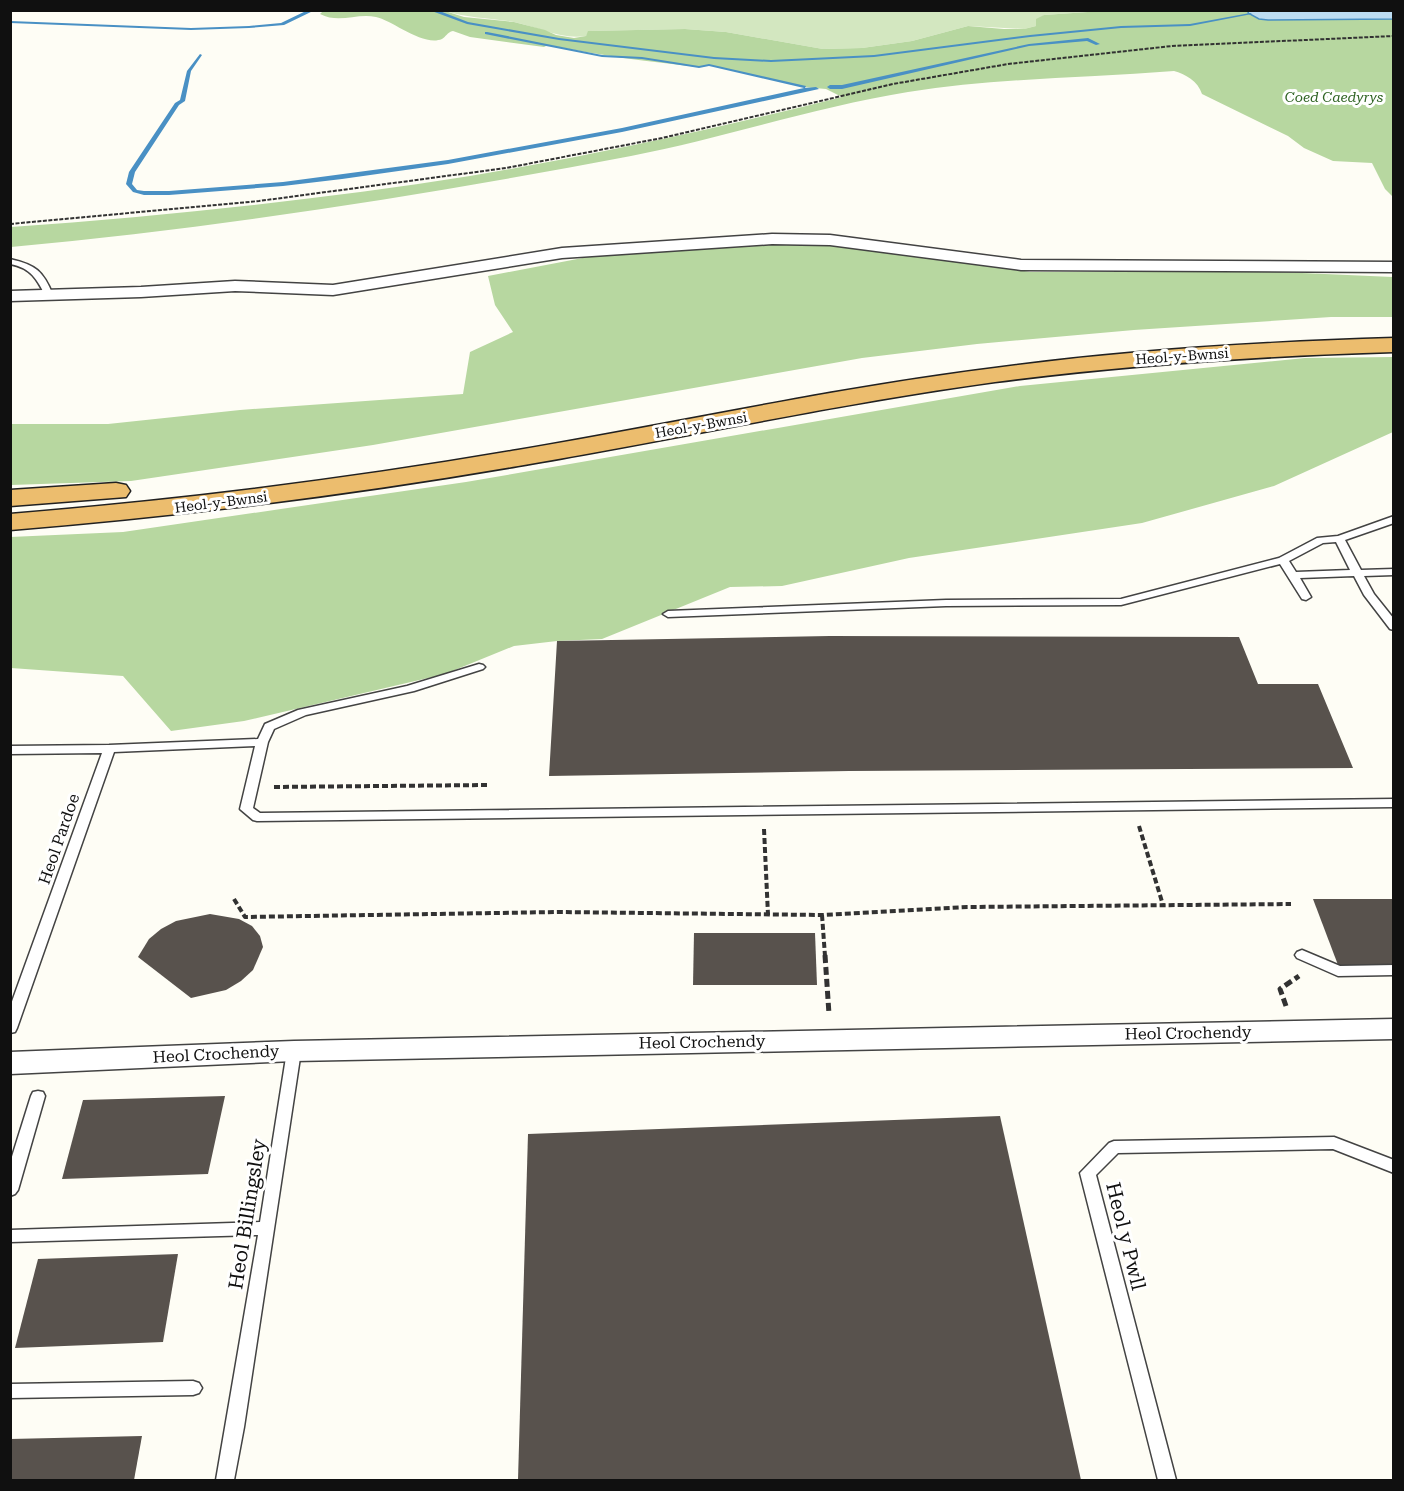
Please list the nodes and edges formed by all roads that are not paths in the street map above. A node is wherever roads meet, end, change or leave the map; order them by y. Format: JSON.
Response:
{"nodes":[{"id":1,"x":10,"y":261,"type":"edge"},
{"id":2,"x":1394,"y":267,"type":"edge"},
{"id":3,"x":48,"y":295,"type":"junction"},
{"id":4,"x":10,"y":296,"type":"edge"},
{"id":5,"x":1394,"y":328,"type":"edge"},
{"id":6,"x":1394,"y":345,"type":"edge"},
{"id":7,"x":10,"y":498,"type":"edge"},
{"id":8,"x":1394,"y":519,"type":"edge"},
{"id":9,"x":10,"y":522,"type":"edge"},
{"id":10,"x":1339,"y":540,"type":"junction"},
{"id":11,"x":1283,"y":560,"type":"junction"},
{"id":12,"x":1355,"y":572,"type":"junction"},
{"id":13,"x":1394,"y":572,"type":"edge"},
{"id":14,"x":1294,"y":575,"type":"junction"},
{"id":15,"x":1306,"y":597,"type":"dead end"},
{"id":16,"x":668,"y":614,"type":"dead end"},
{"id":17,"x":1394,"y":627,"type":"edge"},
{"id":18,"x":479,"y":667,"type":"dead end"},
{"id":19,"x":262,"y":742,"type":"junction"},
{"id":20,"x":109,"y":749,"type":"junction"},
{"id":21,"x":10,"y":750,"type":"edge"},
{"id":22,"x":1394,"y":803,"type":"edge"},
{"id":23,"x":1302,"y":955,"type":"dead end"},
{"id":24,"x":1394,"y":970,"type":"edge"},
{"id":25,"x":10,"y":1028,"type":"edge"},
{"id":26,"x":1394,"y":1029,"type":"edge"},
{"id":27,"x":294,"y":1051,"type":"junction"},
{"id":28,"x":10,"y":1063,"type":"edge"},
{"id":29,"x":38,"y":1096,"type":"dead end"},
{"id":30,"x":1394,"y":1167,"type":"edge"},
{"id":31,"x":10,"y":1190,"type":"edge"},
{"id":32,"x":265,"y":1228,"type":"junction"},
{"id":33,"x":10,"y":1236,"type":"edge"},
{"id":34,"x":193,"y":1388,"type":"dead end"},
{"id":35,"x":10,"y":1391,"type":"edge"},
{"id":36,"x":225,"y":1480,"type":"edge"},
{"id":37,"x":1167,"y":1480,"type":"edge"}],
"edges":[{"from":1,"to":3,"type":"lane"},
{"from":2,"to":3,"type":"street"},
{"from":3,"to":4,"type":"street"},
{"from":5,"to":7,"type":"highway","name":"Heol-y-Bwnsi"},
{"from":6,"to":9,"type":"highway","name":"Heol-y-Bwnsi"},
{"from":8,"to":10,"type":"lane"},
{"from":10,"to":11,"type":"lane"},
{"from":10,"to":12,"type":"lane"},
{"from":11,"to":14,"type":"lane"},
{"from":11,"to":16,"type":"lane"},
{"from":12,"to":13,"type":"lane"},
{"from":12,"to":14,"type":"lane"},
{"from":12,"to":17,"type":"lane"},
{"from":14,"to":15,"type":"lane"},
{"from":18,"to":19,"type":"lane"},
{"from":19,"to":20,"type":"lane"},
{"from":19,"to":22,"type":"lane"},
{"from":20,"to":21,"type":"lane"},
{"from":20,"to":25,"type":"lane","name":"Heol Pardoe"},
{"from":23,"to":24,"type":"lane"},
{"from":26,"to":27,"type":"street","name":"Heol Crochendy"},
{"from":27,"to":28,"type":"street","name":"Heol Crochendy"},
{"from":27,"to":32,"type":"lane","name":"Heol Billingsley"},
{"from":29,"to":31,"type":"lane"},
{"from":30,"to":37,"type":"lane","name":"Heol y Pwll"},
{"from":32,"to":33,"type":"lane"},
{"from":32,"to":36,"type":"lane","name":"Heol Billingsley"},
{"from":34,"to":35,"type":"lane"}]}
